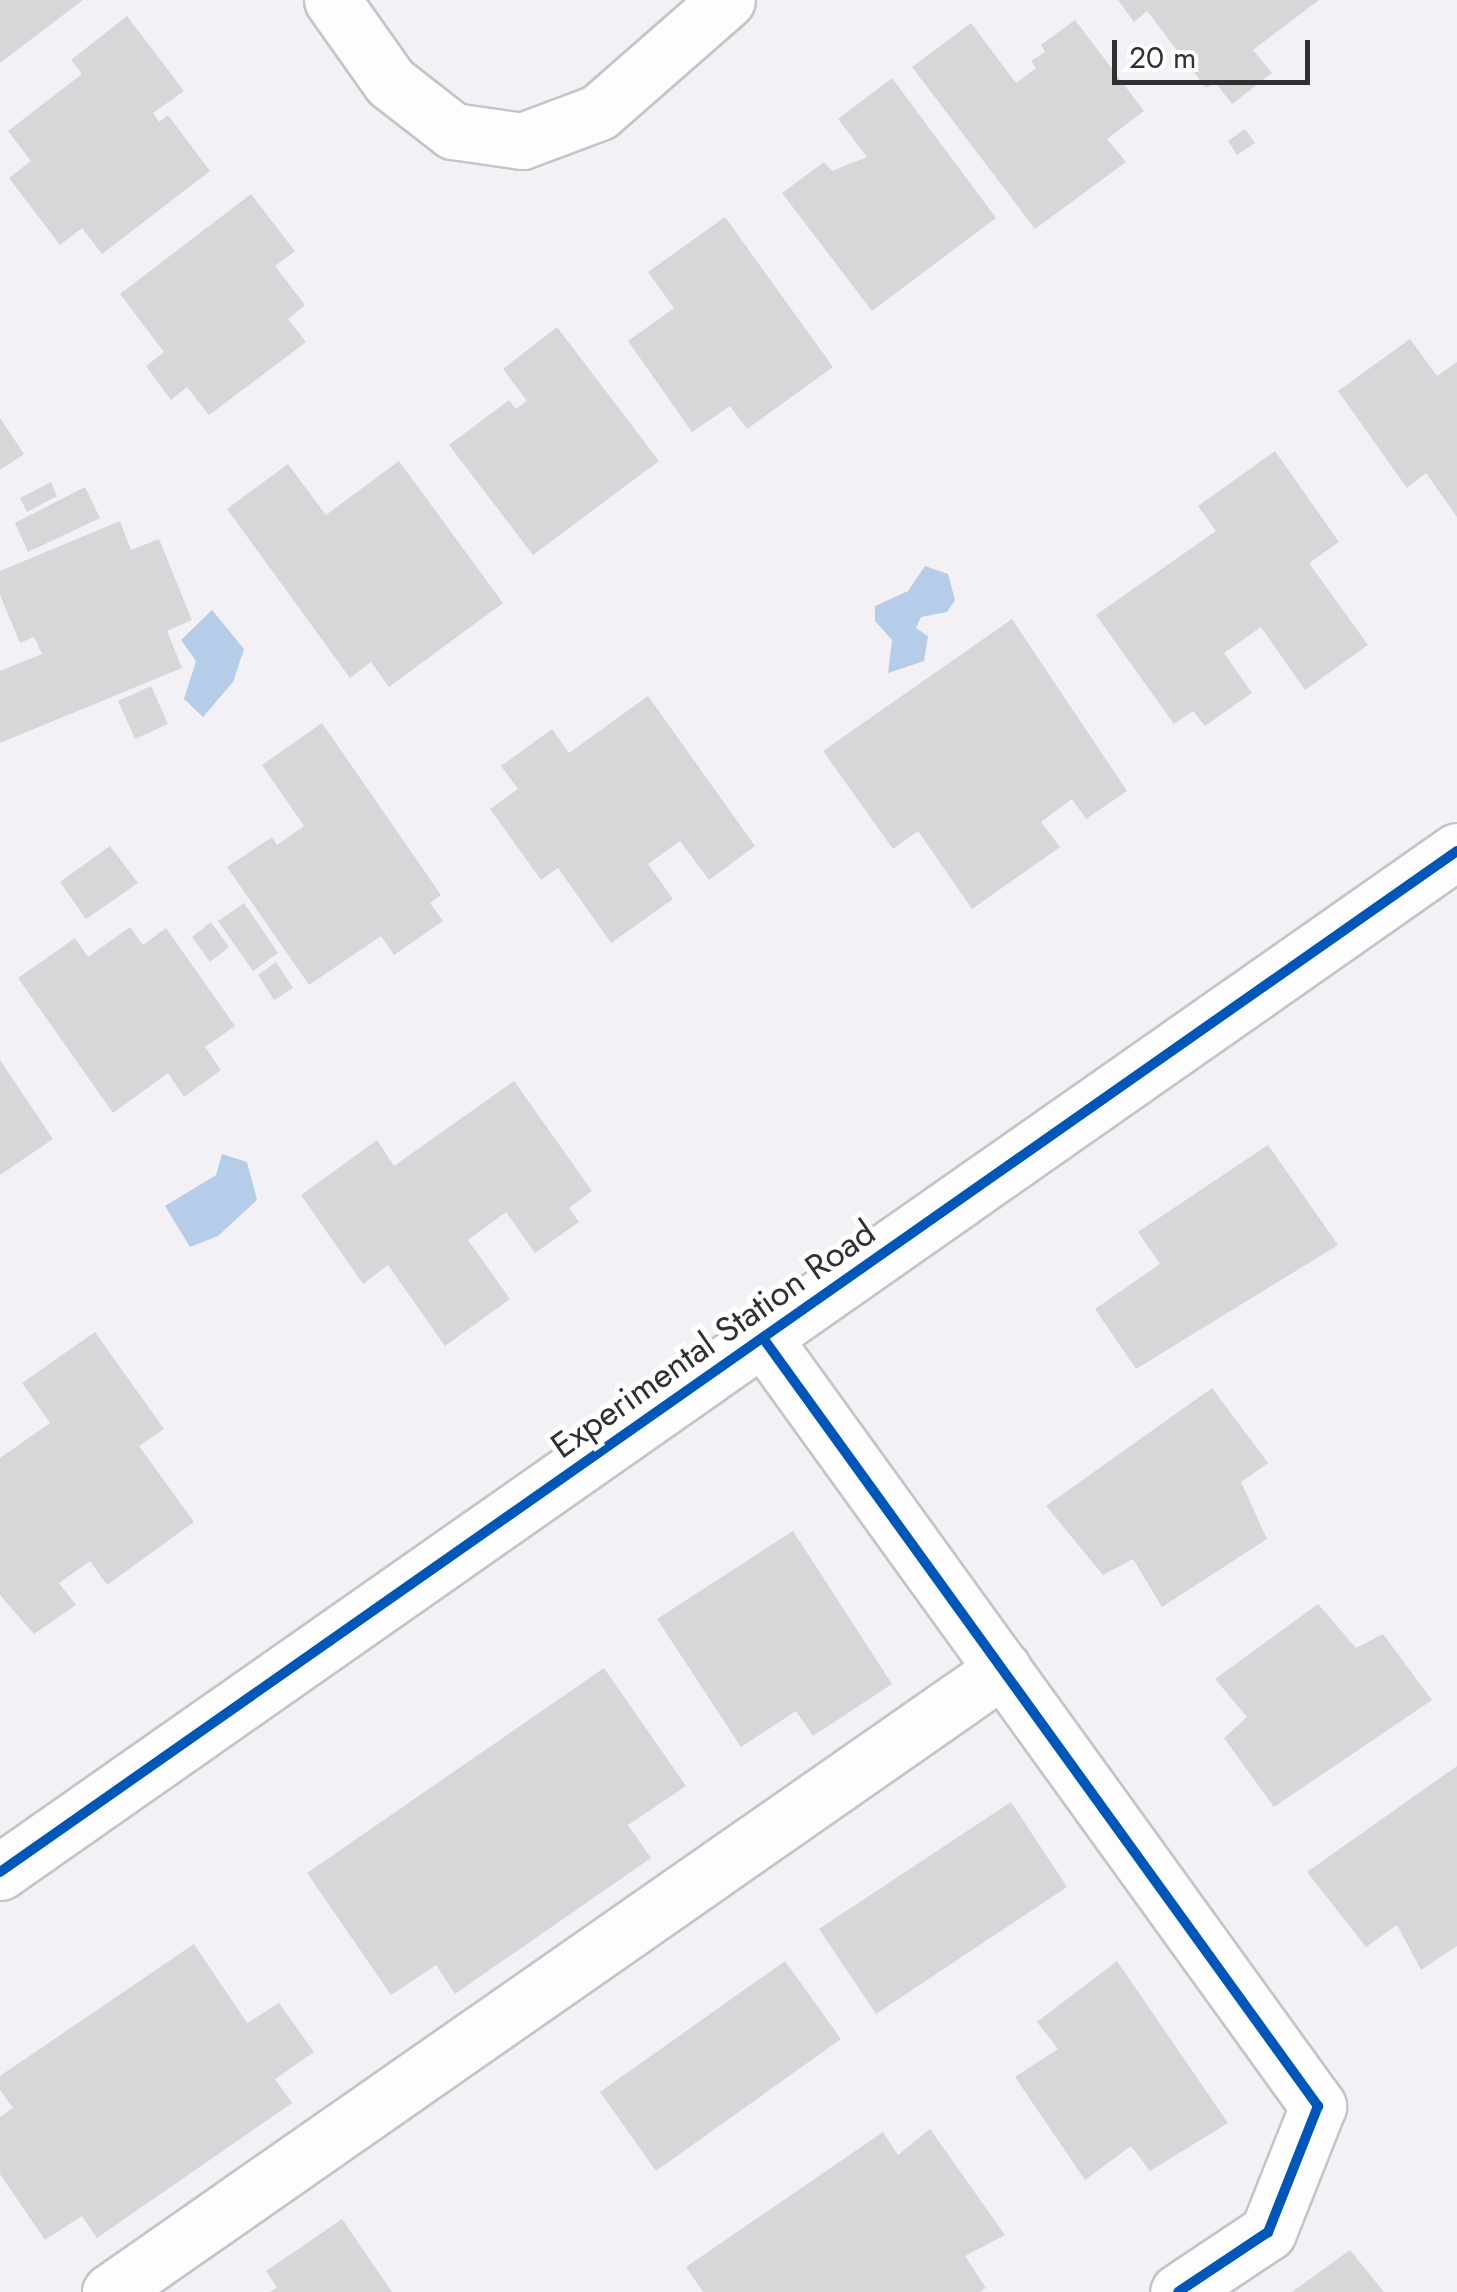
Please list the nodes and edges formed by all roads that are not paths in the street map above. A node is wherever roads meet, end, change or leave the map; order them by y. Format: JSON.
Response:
{"nodes":[{"id":1,"x":332,"y":0,"type":"edge"},
{"id":2,"x":727,"y":0,"type":"edge"},
{"id":3,"x":1457,"y":850,"type":"edge"},
{"id":4,"x":763,"y":1338,"type":"junction"},
{"id":5,"x":1002,"y":1669,"type":"junction"},
{"id":6,"x":0,"y":1872,"type":"edge"},
{"id":7,"x":110,"y":2292,"type":"edge"},
{"id":8,"x":1178,"y":2292,"type":"edge"}],
"edges":[{"from":1,"to":2,"type":"street"},
{"from":3,"to":4,"type":"street","name":"Experimental Station Road"},
{"from":4,"to":5,"type":"street"},
{"from":4,"to":6,"type":"street","name":"Experimental Station Road"},
{"from":5,"to":7,"type":"street"},
{"from":5,"to":8,"type":"street"}]}
